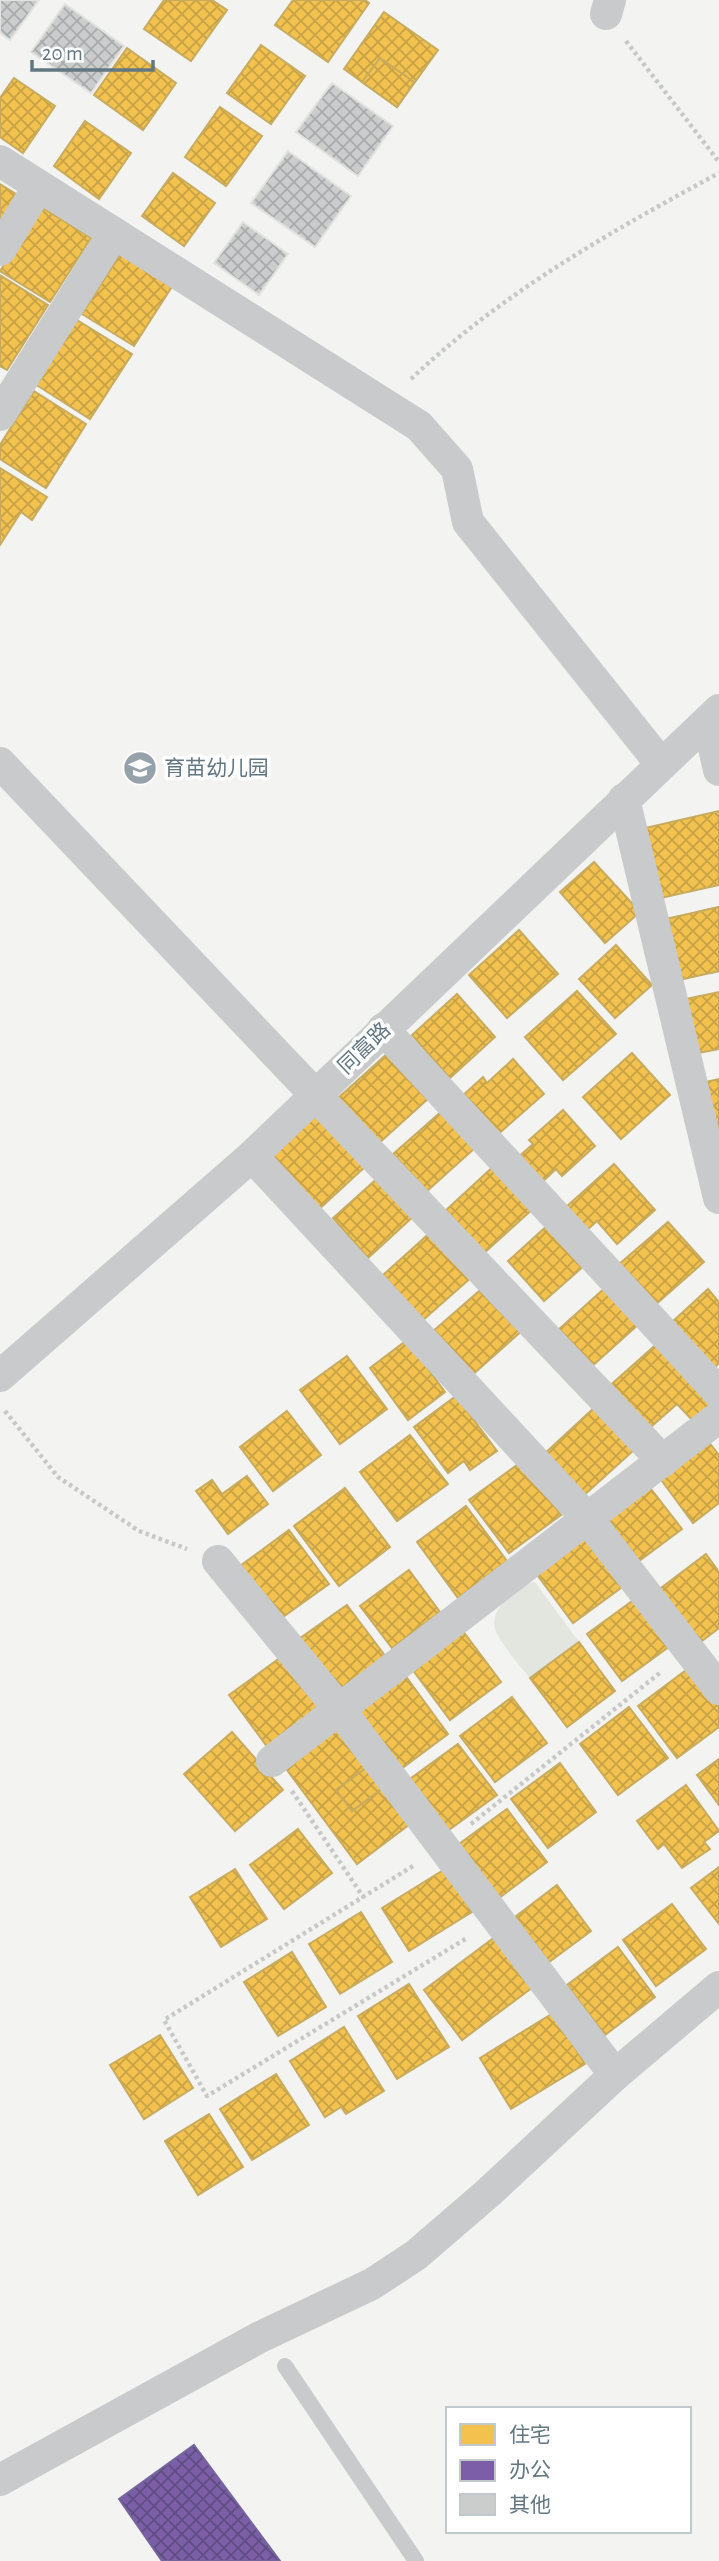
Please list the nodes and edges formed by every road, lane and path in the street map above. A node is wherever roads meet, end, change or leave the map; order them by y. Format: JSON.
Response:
{"nodes":[{"id":1,"x":608,"y":7,"type":"edge"},
{"id":2,"x":0,"y":161,"type":"edge"},
{"id":3,"x":719,"y":162,"type":"edge"},
{"id":4,"x":719,"y":173,"type":"edge"},
{"id":5,"x":39,"y":186,"type":"junction"},
{"id":6,"x":114,"y":233,"type":"junction"},
{"id":7,"x":0,"y":250,"type":"edge"},
{"id":8,"x":385,"y":403,"type":"junction"},
{"id":9,"x":0,"y":415,"type":"edge"},
{"id":10,"x":713,"y":715,"type":"edge"},
{"id":11,"x":0,"y":763,"type":"edge"},
{"id":12,"x":661,"y":764,"type":"junction"},
{"id":13,"x":719,"y":770,"type":"edge"},
{"id":14,"x":624,"y":799,"type":"junction"},
{"id":15,"x":383,"y":1029,"type":"junction"},
{"id":16,"x":316,"y":1094,"type":"junction"},
{"id":17,"x":252,"y":1156,"type":"junction"},
{"id":18,"x":719,"y":1198,"type":"edge"},
{"id":19,"x":0,"y":1376,"type":"edge"},
{"id":20,"x":719,"y":1393,"type":"edge"},
{"id":21,"x":0,"y":1405,"type":"edge"},
{"id":22,"x":717,"y":1424,"type":"edge"},
{"id":23,"x":663,"y":1461,"type":"junction"},
{"id":24,"x":588,"y":1519,"type":"junction"},
{"id":25,"x":218,"y":1561,"type":"joint"},
{"id":26,"x":689,"y":1650,"type":"junction"},
{"id":27,"x":719,"y":1689,"type":"edge"},
{"id":28,"x":340,"y":1710,"type":"junction"},
{"id":29,"x":272,"y":1761,"type":"joint"},
{"id":30,"x":442,"y":1848,"type":"junction"},
{"id":31,"x":364,"y":1898,"type":"junction"},
{"id":32,"x":496,"y":1920,"type":"junction"},
{"id":33,"x":719,"y":1987,"type":"edge"},
{"id":34,"x":615,"y":2075,"type":"junction"},
{"id":35,"x":285,"y":2366,"type":"dead end"},
{"id":36,"x":0,"y":2480,"type":"edge"},
{"id":37,"x":416,"y":2561,"type":"edge"}],
"edges":[{"from":1,"to":3,"type":"path"},
{"from":2,"to":5,"type":"street"},
{"from":4,"to":8,"type":"path"},
{"from":5,"to":6,"type":"street"},
{"from":5,"to":7,"type":"street"},
{"from":6,"to":8,"type":"street"},
{"from":6,"to":9,"type":"street"},
{"from":8,"to":12,"type":"street"},
{"from":10,"to":12,"type":"street","name":"同富路"},
{"from":10,"to":13,"type":"street"},
{"from":11,"to":16,"type":"street"},
{"from":12,"to":14,"type":"street","name":"同富路"},
{"from":14,"to":15,"type":"street","name":"同富路"},
{"from":14,"to":18,"type":"street"},
{"from":15,"to":16,"type":"street","name":"同富路"},
{"from":15,"to":20,"type":"street"},
{"from":16,"to":17,"type":"street","name":"同富路"},
{"from":16,"to":23,"type":"street"},
{"from":17,"to":19,"type":"street","name":"同富路"},
{"from":17,"to":24,"type":"street"},
{"from":21,"to":25,"type":"path"},
{"from":22,"to":23,"type":"street"},
{"from":23,"to":24,"type":"street"},
{"from":24,"to":26,"type":"street"},
{"from":24,"to":28,"type":"street"},
{"from":25,"to":28,"type":"street"},
{"from":26,"to":27,"type":"street"},
{"from":26,"to":30,"type":"path"},
{"from":28,"to":29,"type":"street"},
{"from":28,"to":30,"type":"street"},
{"from":29,"to":31,"type":"path"},
{"from":30,"to":31,"type":"path"},
{"from":30,"to":32,"type":"street"},
{"from":31,"to":32,"type":"path"},
{"from":32,"to":34,"type":"street"},
{"from":33,"to":34,"type":"street"},
{"from":34,"to":36,"type":"street"},
{"from":35,"to":37,"type":"lane"}]}
